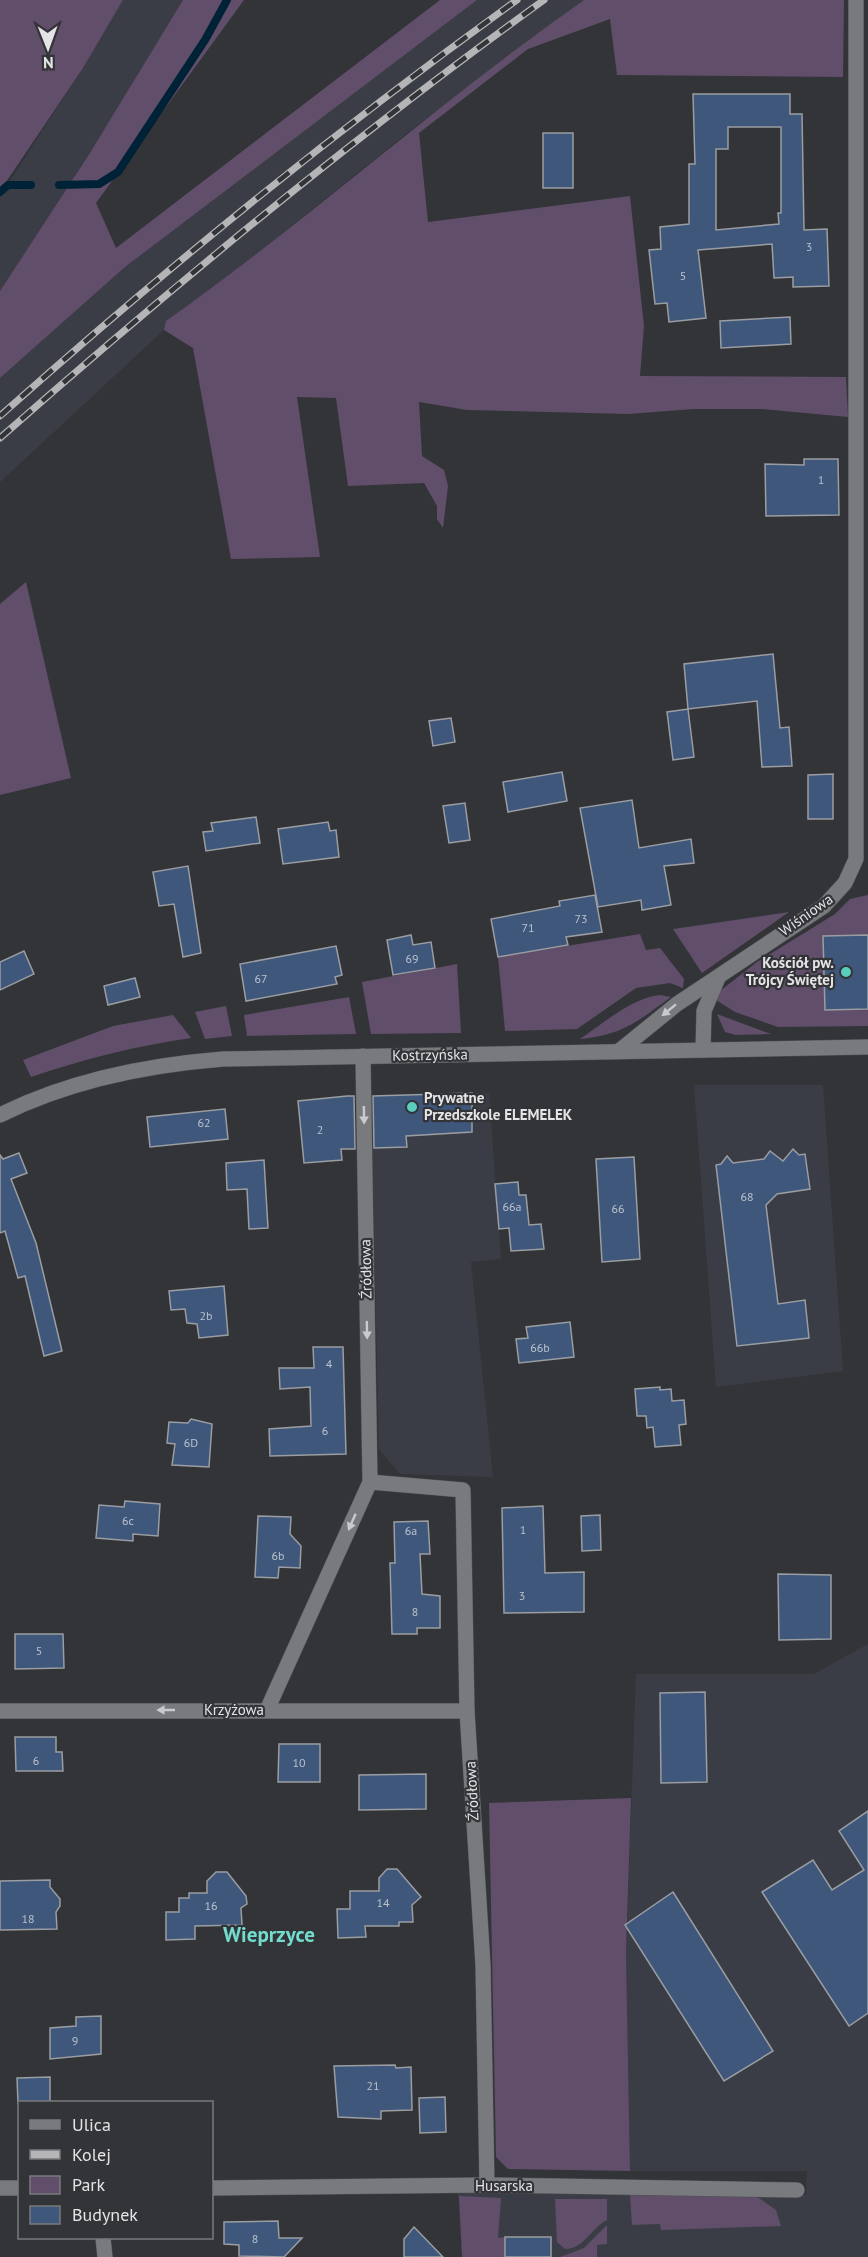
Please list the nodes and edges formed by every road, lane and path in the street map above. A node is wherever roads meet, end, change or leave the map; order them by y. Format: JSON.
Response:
{"nodes":[{"id":1,"x":856,"y":0,"type":"edge"},
{"id":2,"x":718,"y":978,"type":"junction"},
{"id":3,"x":868,"y":1047,"type":"edge"},
{"id":4,"x":703,"y":1050,"type":"junction"},
{"id":5,"x":619,"y":1051,"type":"junction"},
{"id":6,"x":363,"y":1056,"type":"junction"},
{"id":7,"x":0,"y":1114,"type":"edge"},
{"id":8,"x":370,"y":1482,"type":"junction"},
{"id":9,"x":267,"y":1710,"type":"junction"},
{"id":10,"x":0,"y":1711,"type":"edge"},
{"id":11,"x":467,"y":1711,"type":"junction"},
{"id":12,"x":487,"y":2186,"type":"junction"},
{"id":13,"x":0,"y":2188,"type":"edge"},
{"id":14,"x":18,"y":2188,"type":"edge"},
{"id":15,"x":213,"y":2188,"type":"edge"},
{"id":16,"x":797,"y":2190,"type":"dead end"},
{"id":17,"x":103,"y":2239,"type":"edge"},
{"id":18,"x":105,"y":2257,"type":"edge"}],
"edges":[{"from":1,"to":2,"type":"street","name":"Wiśniowa"},
{"from":2,"to":4,"type":"street"},
{"from":2,"to":5,"type":"street","name":"Wiśniowa","one_way":true},
{"from":3,"to":4,"type":"street","name":"Kostrzyńska"},
{"from":4,"to":5,"type":"street","name":"Kostrzyńska"},
{"from":5,"to":6,"type":"street","name":"Kostrzyńska"},
{"from":6,"to":7,"type":"street","name":"Kostrzyńska"},
{"from":6,"to":8,"type":"street","name":"Źródłowa","one_way":true},
{"from":8,"to":9,"type":"street","name":"Źródłowa","one_way":true},
{"from":8,"to":11,"type":"street","name":"Źródłowa"},
{"from":9,"to":10,"type":"street","name":"Krzyżowa","one_way":true},
{"from":9,"to":11,"type":"street","name":"Krzyżowa"},
{"from":11,"to":12,"type":"street","name":"Źródłowa"},
{"from":12,"to":15,"type":"street","name":"Husarska"},
{"from":12,"to":16,"type":"street","name":"Husarska"},
{"from":13,"to":14,"type":"street"},
{"from":17,"to":18,"type":"street"}]}
